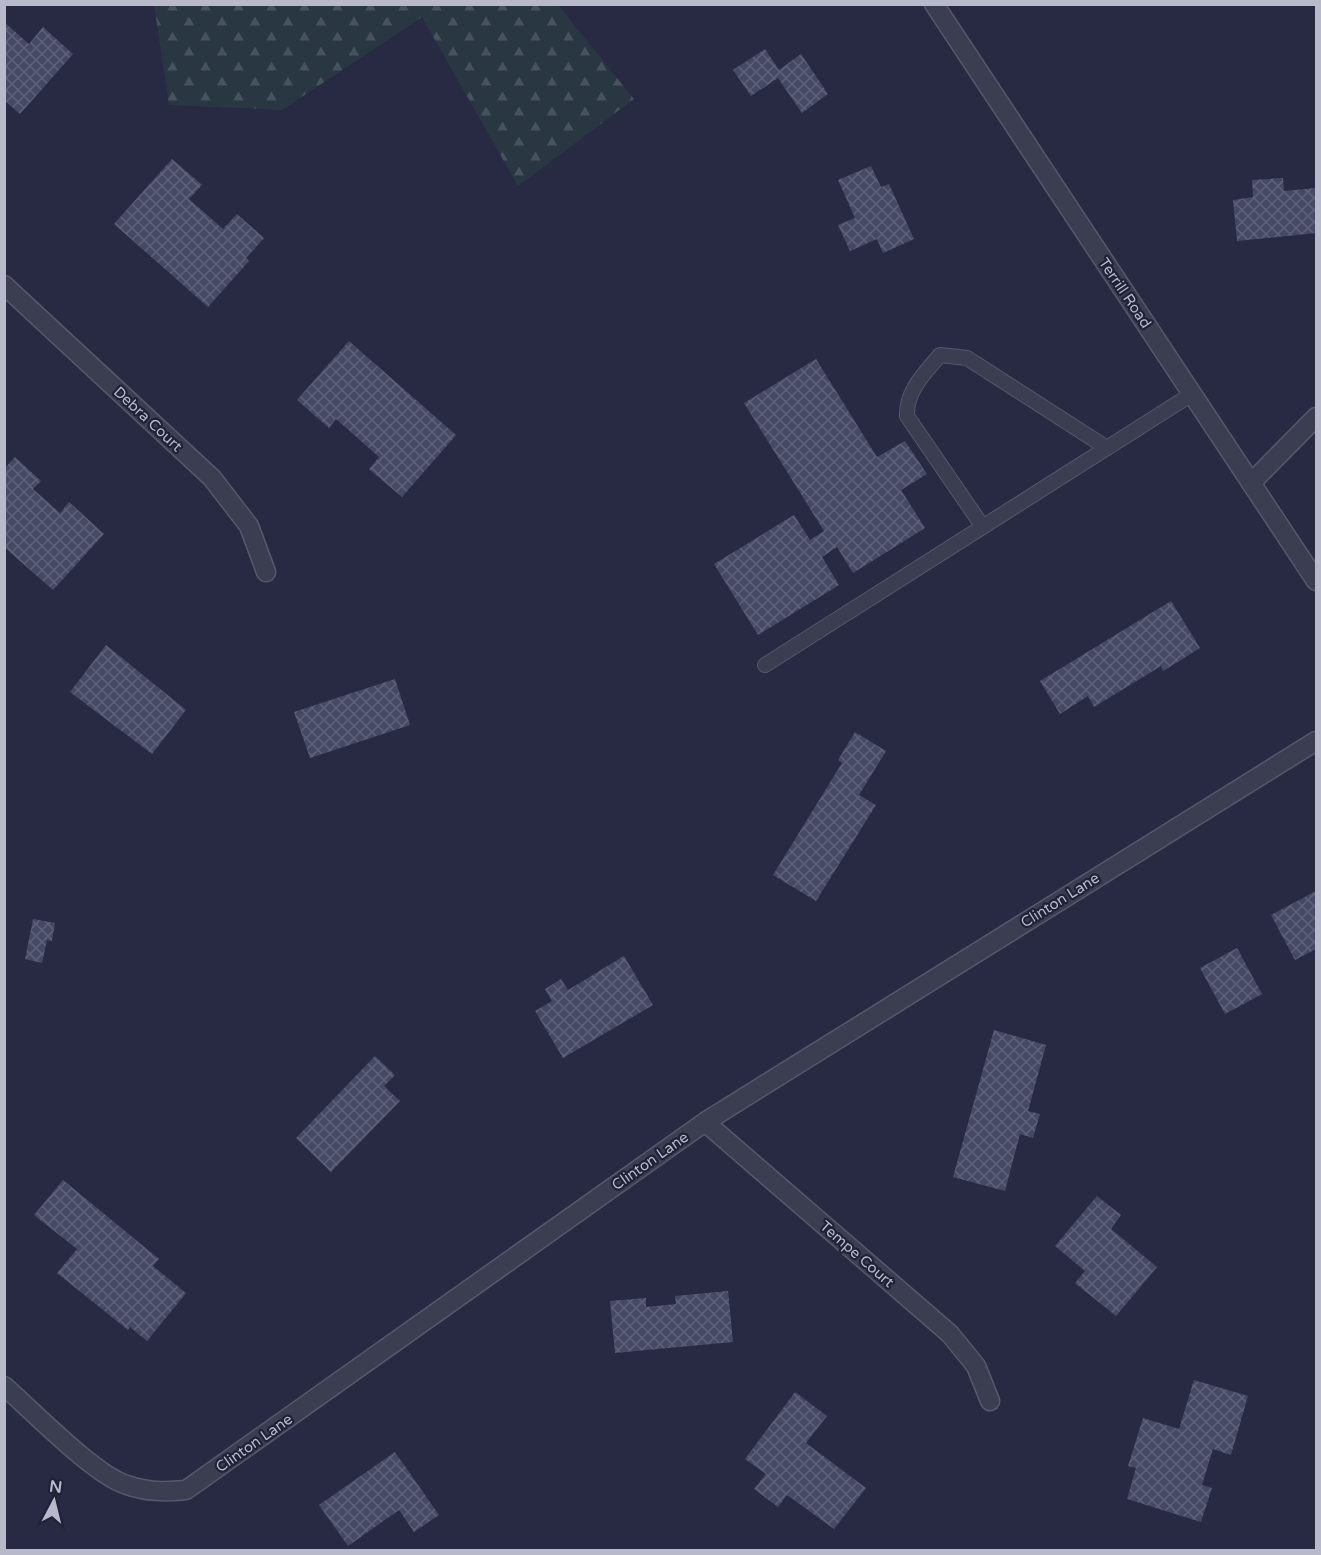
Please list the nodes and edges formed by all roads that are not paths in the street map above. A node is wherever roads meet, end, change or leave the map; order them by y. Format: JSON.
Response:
{"nodes":[{"id":1,"x":934,"y":4,"type":"edge"},
{"id":2,"x":4,"y":285,"type":"edge"},
{"id":3,"x":1192,"y":393,"type":"junction"},
{"id":4,"x":1317,"y":417,"type":"edge"},
{"id":5,"x":1107,"y":448,"type":"junction"},
{"id":6,"x":1251,"y":483,"type":"junction"},
{"id":7,"x":983,"y":527,"type":"junction"},
{"id":8,"x":266,"y":572,"type":"dead end"},
{"id":9,"x":1317,"y":581,"type":"edge"},
{"id":10,"x":765,"y":665,"type":"dead end"},
{"id":11,"x":1317,"y":741,"type":"edge"},
{"id":12,"x":705,"y":1122,"type":"junction"},
{"id":13,"x":4,"y":1386,"type":"edge"},
{"id":14,"x":990,"y":1401,"type":"dead end"}],
"edges":[{"from":1,"to":3,"type":"street","name":"Terrill Road"},
{"from":2,"to":8,"type":"street","name":"Debra Court"},
{"from":3,"to":5,"type":"lane"},
{"from":3,"to":6,"type":"street","name":"Terrill Road"},
{"from":4,"to":6,"type":"street"},
{"from":5,"to":7,"type":"lane"},
{"from":5,"to":7,"type":"lane"},
{"from":6,"to":9,"type":"street","name":"Terrill Road"},
{"from":7,"to":10,"type":"lane"},
{"from":11,"to":12,"type":"street","name":"Clinton Lane"},
{"from":12,"to":13,"type":"street","name":"Clinton Lane"},
{"from":12,"to":14,"type":"street","name":"Tempe Court"}]}
